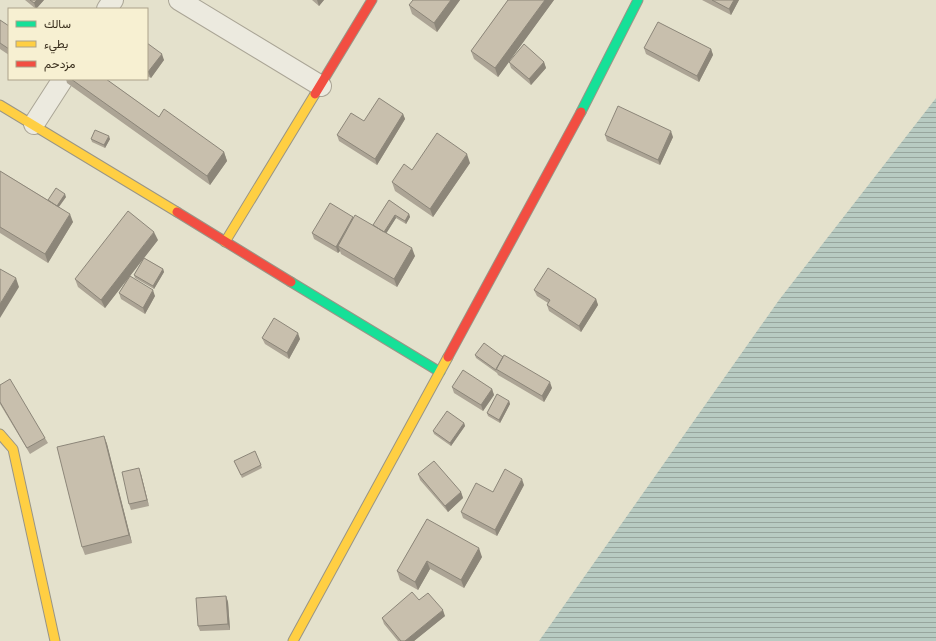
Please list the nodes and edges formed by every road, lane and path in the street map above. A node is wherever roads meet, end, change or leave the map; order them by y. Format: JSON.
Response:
{"nodes":[{"id":1,"x":179,"y":0,"type":"edge"},
{"id":2,"x":372,"y":0,"type":"edge"},
{"id":3,"x":638,"y":0,"type":"edge"},
{"id":4,"x":61,"y":80,"type":"edge"},
{"id":5,"x":321,"y":86,"type":"junction"},
{"id":6,"x":0,"y":104,"type":"edge"},
{"id":7,"x":34,"y":124,"type":"junction"},
{"id":8,"x":225,"y":242,"type":"junction"},
{"id":9,"x":440,"y":372,"type":"junction"},
{"id":10,"x":0,"y":434,"type":"edge"},
{"id":11,"x":55,"y":641,"type":"edge"},
{"id":12,"x":293,"y":641,"type":"edge"}],
"edges":[{"from":1,"to":5,"type":"street"},
{"from":2,"to":5,"type":"street"},
{"from":3,"to":9,"type":"street"},
{"from":4,"to":7,"type":"street"},
{"from":5,"to":8,"type":"street"},
{"from":6,"to":7,"type":"street"},
{"from":7,"to":8,"type":"street"},
{"from":8,"to":9,"type":"street"},
{"from":9,"to":12,"type":"street"},
{"from":10,"to":11,"type":"street"}]}
